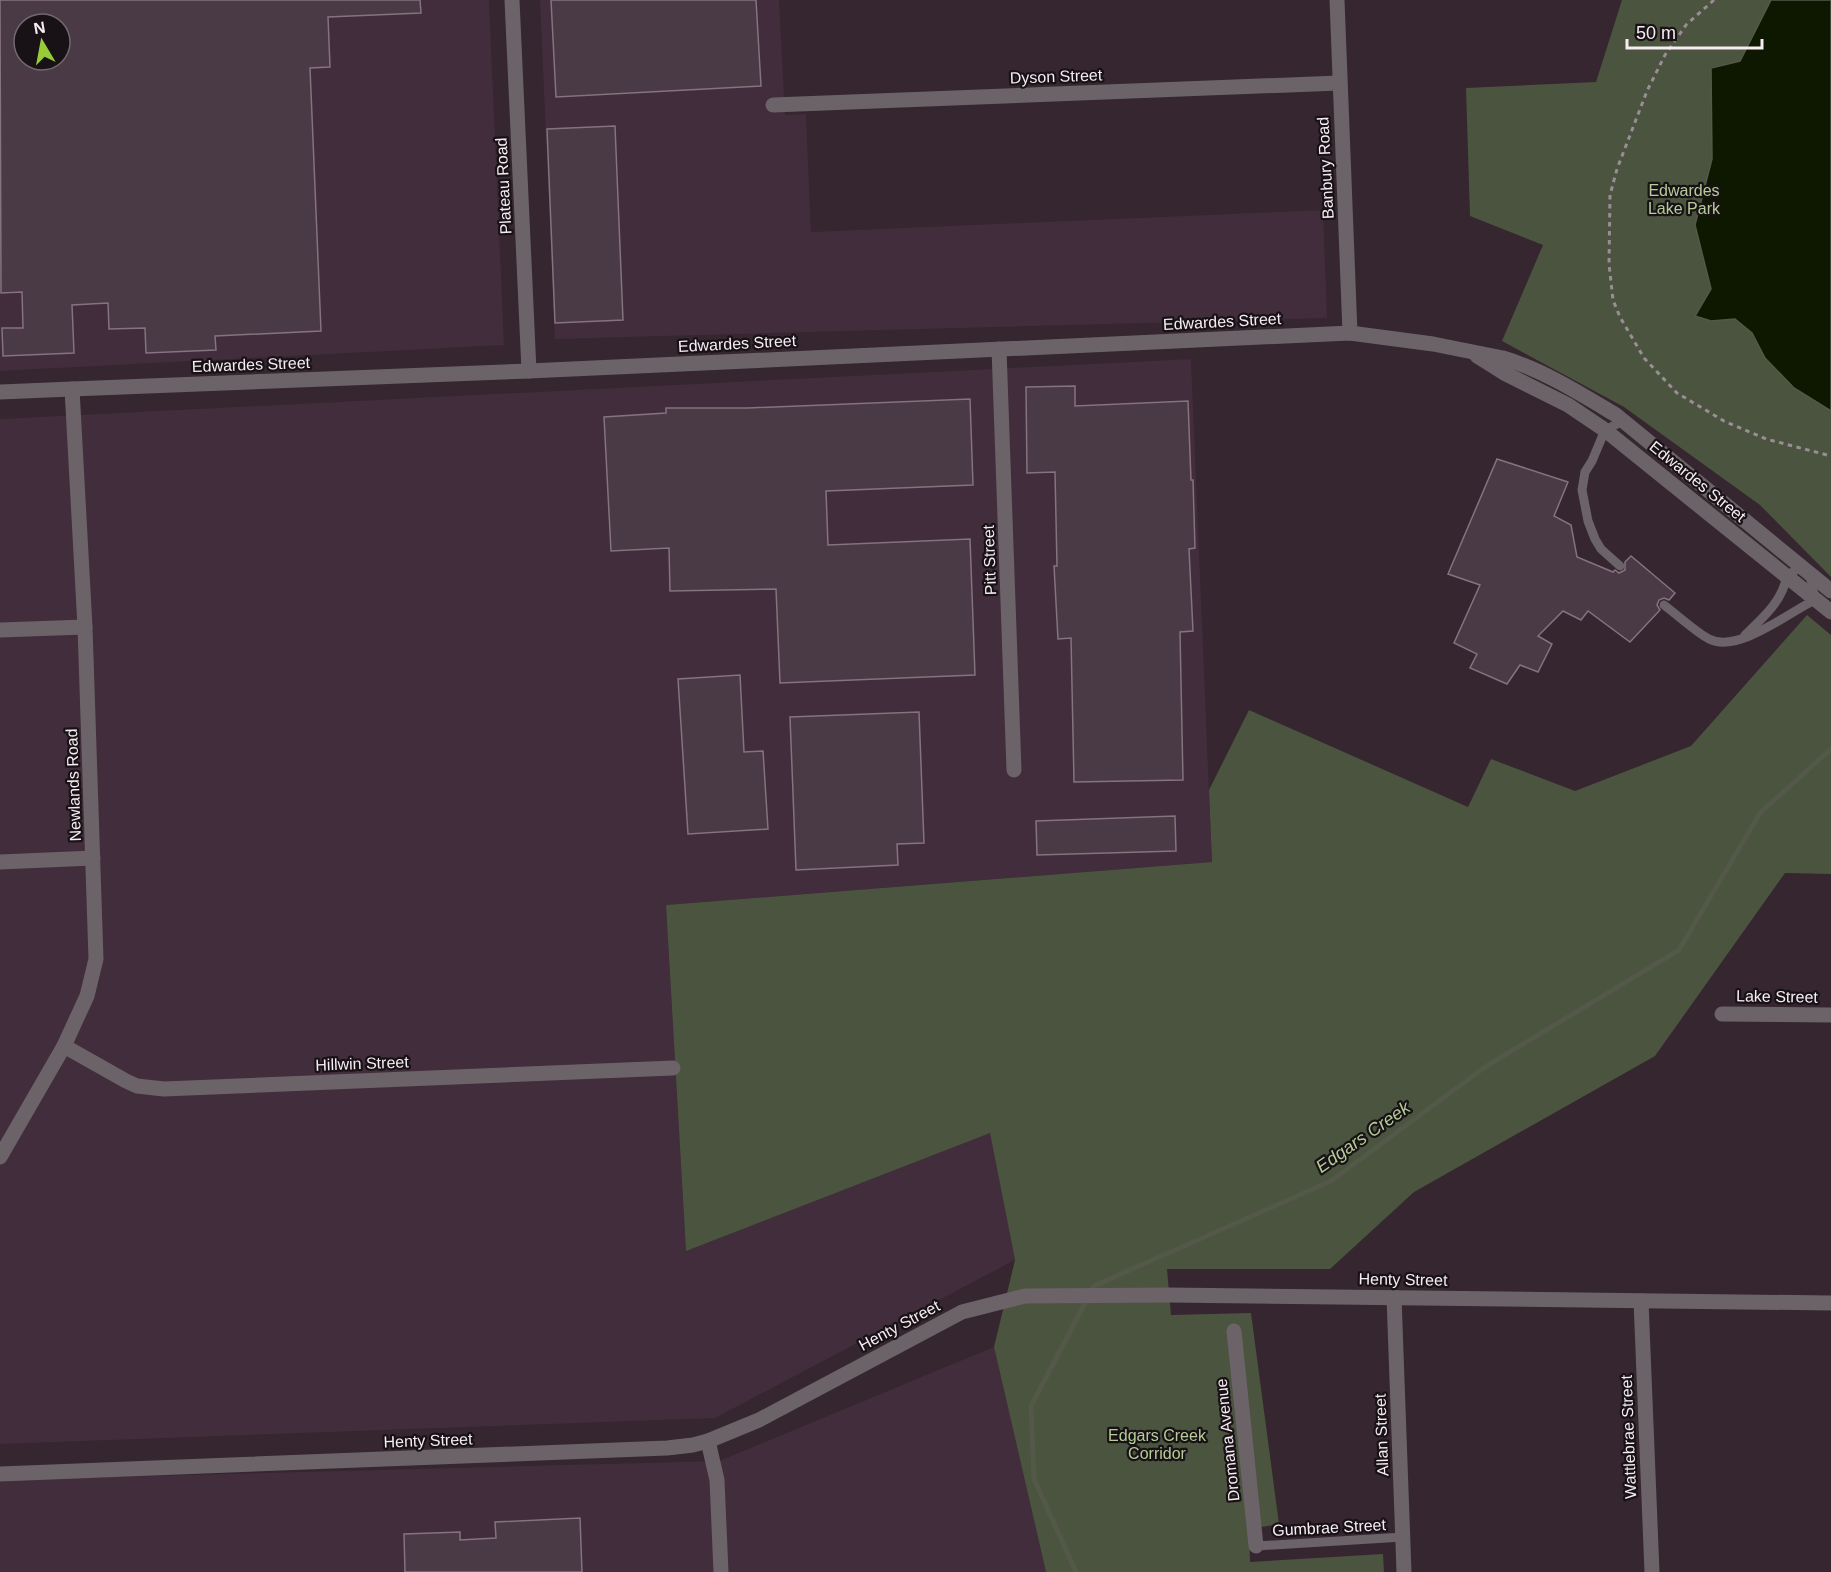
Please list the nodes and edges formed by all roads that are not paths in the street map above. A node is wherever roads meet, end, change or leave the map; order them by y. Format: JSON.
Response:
{"nodes":[{"id":1,"x":512,"y":0,"type":"edge"},
{"id":2,"x":1337,"y":0,"type":"edge"},
{"id":3,"x":1340,"y":83,"type":"junction"},
{"id":4,"x":773,"y":105,"type":"dead end"},
{"id":5,"x":1350,"y":333,"type":"junction"},
{"id":6,"x":999,"y":349,"type":"junction"},
{"id":7,"x":1474,"y":353,"type":"junction"},
{"id":8,"x":529,"y":371,"type":"junction"},
{"id":9,"x":72,"y":389,"type":"junction"},
{"id":10,"x":0,"y":392,"type":"edge"},
{"id":11,"x":1623,"y":421,"type":"junction"},
{"id":12,"x":1605,"y":430,"type":"junction"},
{"id":13,"x":1620,"y":566,"type":"dead end"},
{"id":14,"x":1805,"y":571,"type":"junction"},
{"id":15,"x":1787,"y":576,"type":"junction"},
{"id":16,"x":1831,"y":591,"type":"edge"},
{"id":17,"x":1815,"y":600,"type":"junction"},
{"id":18,"x":1664,"y":605,"type":"dead end"},
{"id":19,"x":1831,"y":612,"type":"edge"},
{"id":20,"x":85,"y":627,"type":"junction"},
{"id":21,"x":0,"y":630,"type":"edge"},
{"id":22,"x":1739,"y":640,"type":"junction"},
{"id":23,"x":1014,"y":770,"type":"dead end"},
{"id":24,"x":93,"y":858,"type":"junction"},
{"id":25,"x":0,"y":862,"type":"edge"},
{"id":26,"x":1722,"y":1014,"type":"dead end"},
{"id":27,"x":1831,"y":1015,"type":"edge"},
{"id":28,"x":64,"y":1046,"type":"junction"},
{"id":29,"x":673,"y":1068,"type":"dead end"},
{"id":30,"x":0,"y":1157,"type":"edge"},
{"id":31,"x":1394,"y":1297,"type":"junction"},
{"id":32,"x":1641,"y":1301,"type":"junction"},
{"id":33,"x":1831,"y":1303,"type":"edge"},
{"id":34,"x":1234,"y":1331,"type":"dead end"},
{"id":35,"x":708,"y":1441,"type":"junction"},
{"id":36,"x":0,"y":1473,"type":"edge"},
{"id":37,"x":1403,"y":1538,"type":"junction"},
{"id":38,"x":1256,"y":1546,"type":"joint"},
{"id":39,"x":721,"y":1572,"type":"edge"},
{"id":40,"x":1404,"y":1572,"type":"edge"},
{"id":41,"x":1652,"y":1572,"type":"edge"}],
"edges":[{"from":1,"to":8,"type":"street","name":"Plateau Road"},
{"from":2,"to":3,"type":"street","name":"Banbury Road"},
{"from":3,"to":4,"type":"street","name":"Dyson Street"},
{"from":3,"to":5,"type":"street","name":"Banbury Road"},
{"from":5,"to":6,"type":"street","name":"Edwardes Street"},
{"from":5,"to":7,"type":"street","name":"Edwardes Street"},
{"from":6,"to":8,"type":"street","name":"Edwardes Street"},
{"from":6,"to":23,"type":"street","name":"Pitt Street"},
{"from":7,"to":11,"type":"street","name":"Edwardes Street"},
{"from":7,"to":12,"type":"street","name":"Edwardes Street"},
{"from":8,"to":9,"type":"street","name":"Edwardes Street"},
{"from":9,"to":10,"type":"street","name":"Edwardes Street"},
{"from":9,"to":20,"type":"street","name":"Newlands Road"},
{"from":11,"to":12,"type":"lane"},
{"from":11,"to":14,"type":"street","name":"Edwardes Street"},
{"from":12,"to":13,"type":"lane"},
{"from":12,"to":15,"type":"street","name":"Edwardes Street"},
{"from":14,"to":15,"type":"lane"},
{"from":14,"to":16,"type":"street","name":"Edwardes Street"},
{"from":14,"to":17,"type":"lane"},
{"from":15,"to":17,"type":"street","name":"Edwardes Street"},
{"from":15,"to":22,"type":"lane"},
{"from":17,"to":19,"type":"street","name":"Edwardes Street"},
{"from":17,"to":22,"type":"lane"},
{"from":18,"to":22,"type":"lane"},
{"from":20,"to":21,"type":"street"},
{"from":20,"to":24,"type":"street","name":"Newlands Road"},
{"from":24,"to":25,"type":"street"},
{"from":24,"to":28,"type":"street","name":"Newlands Road"},
{"from":26,"to":27,"type":"street","name":"Lake Street"},
{"from":28,"to":29,"type":"street","name":"Hillwin Street"},
{"from":28,"to":30,"type":"street","name":"Newlands Road"},
{"from":31,"to":32,"type":"street","name":"Henty Street"},
{"from":31,"to":35,"type":"street","name":"Henty Street"},
{"from":31,"to":37,"type":"street","name":"Allan Street"},
{"from":32,"to":33,"type":"street","name":"Henty Street"},
{"from":32,"to":41,"type":"street","name":"Wattlebrae Street"},
{"from":34,"to":38,"type":"street","name":"Dromana Avenue"},
{"from":35,"to":36,"type":"street","name":"Henty Street"},
{"from":35,"to":39,"type":"street"},
{"from":37,"to":38,"type":"lane","name":"Gumbrae Street"},
{"from":37,"to":40,"type":"street","name":"Allan Street"}]}
